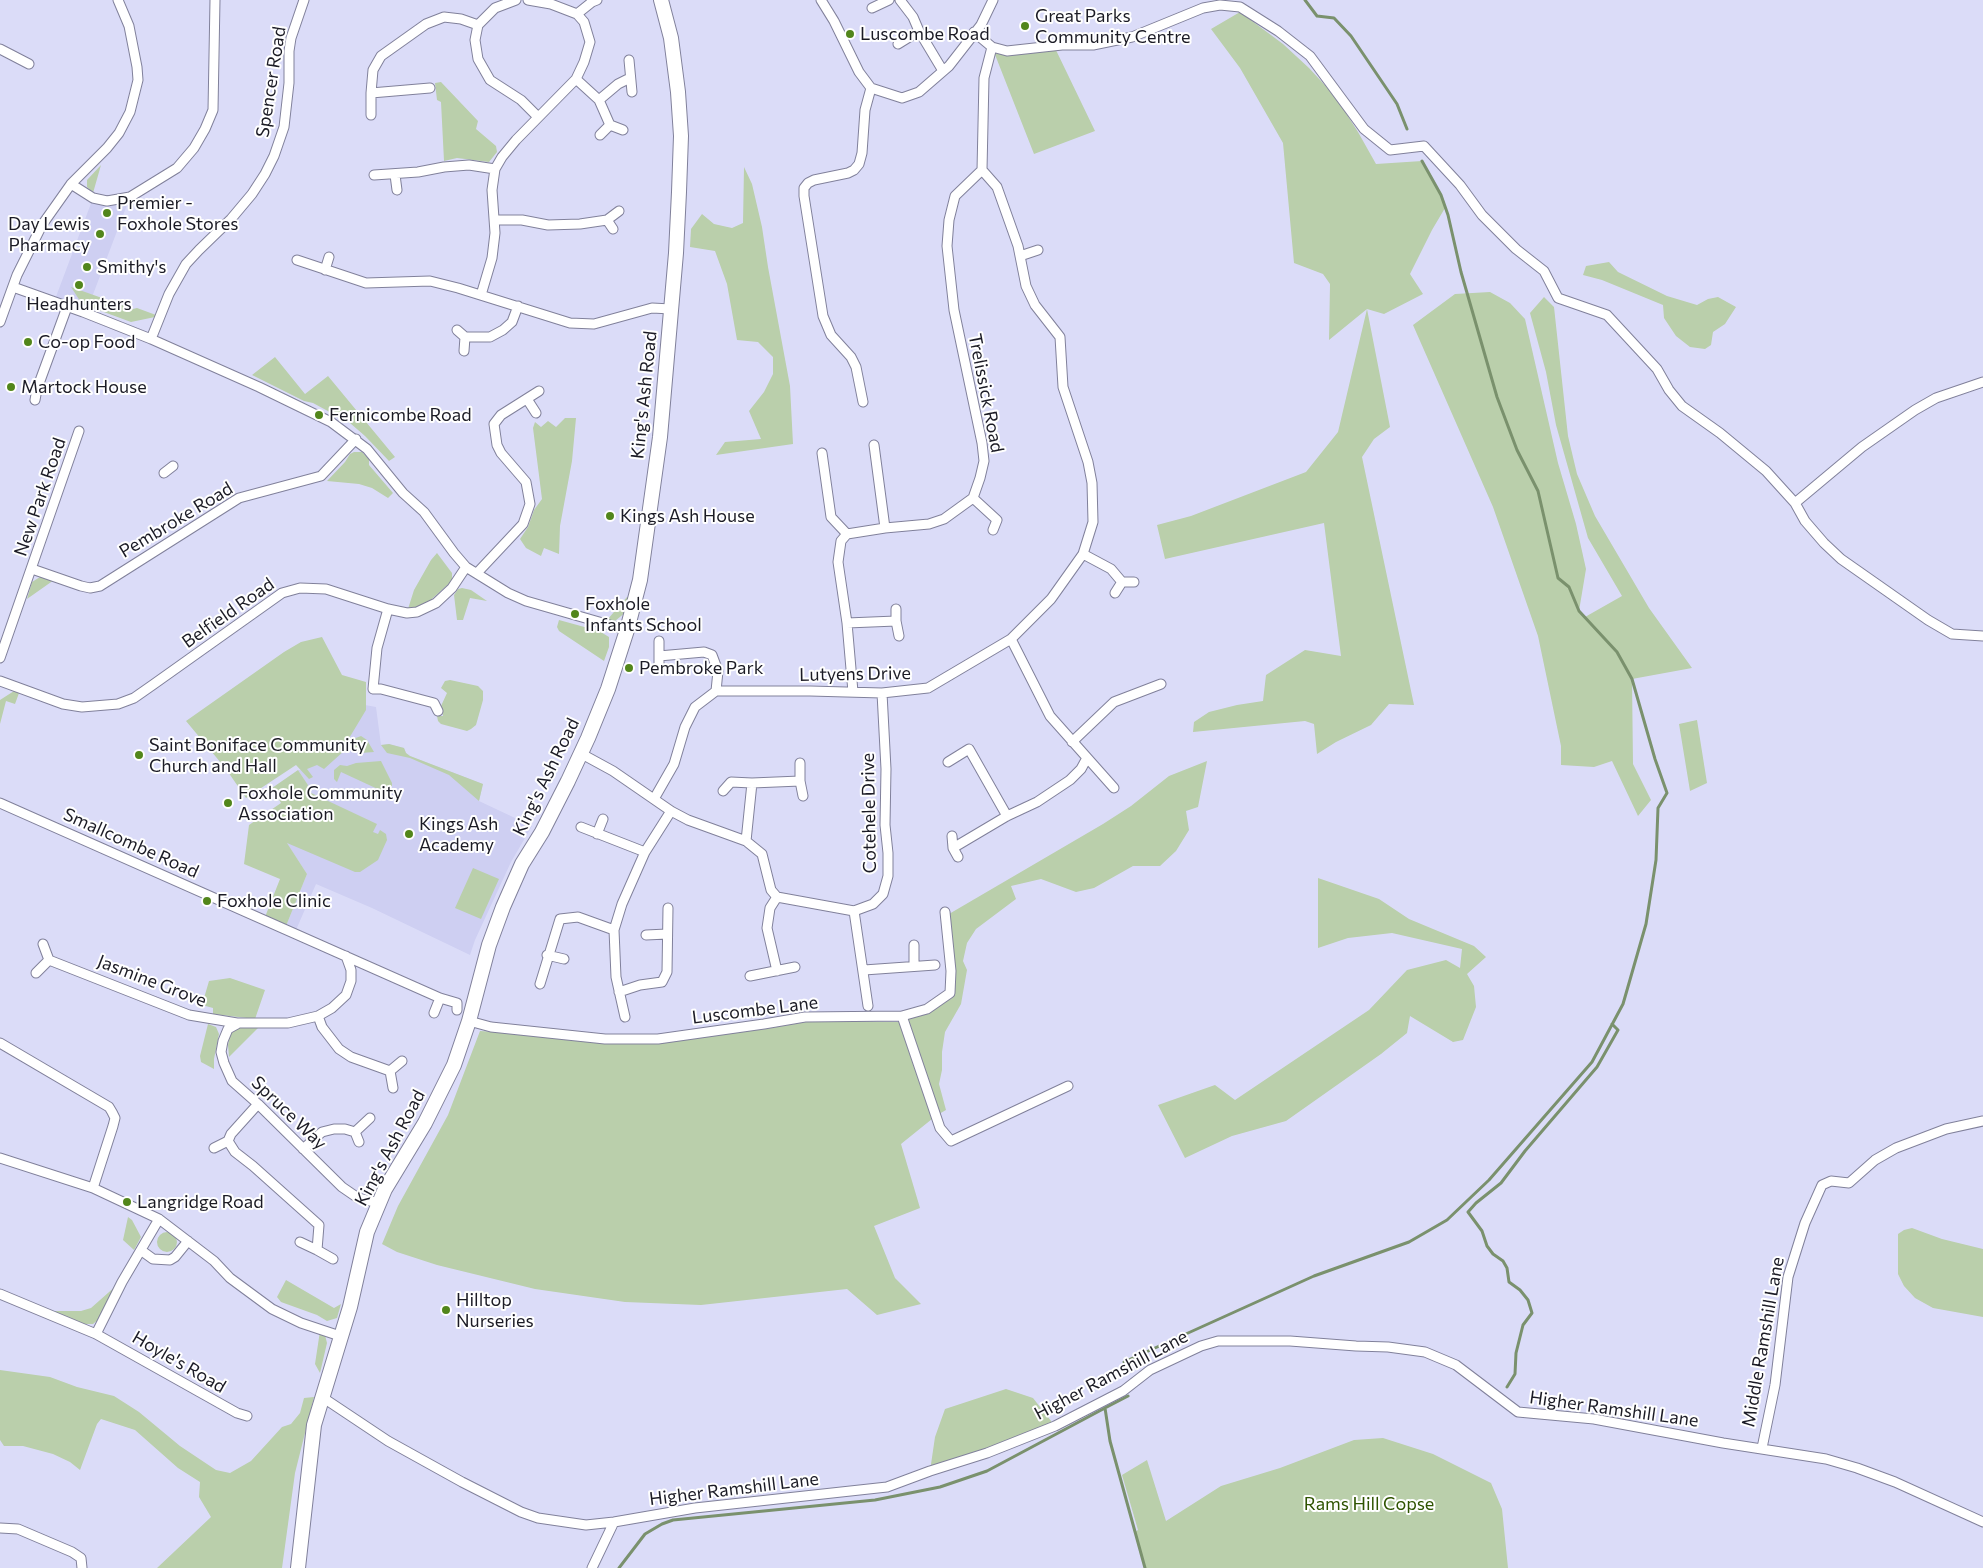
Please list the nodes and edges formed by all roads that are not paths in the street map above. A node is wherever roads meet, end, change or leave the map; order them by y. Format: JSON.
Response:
{"nodes":[{"id":1,"x":118,"y":0,"type":"edge"},
{"id":2,"x":215,"y":0,"type":"edge"},
{"id":3,"x":304,"y":0,"type":"edge"},
{"id":4,"x":516,"y":0,"type":"edge"},
{"id":5,"x":528,"y":0,"type":"edge"},
{"id":6,"x":597,"y":0,"type":"edge"},
{"id":7,"x":662,"y":0,"type":"edge"},
{"id":8,"x":821,"y":0,"type":"edge"},
{"id":9,"x":889,"y":0,"type":"edge"},
{"id":10,"x":900,"y":0,"type":"edge"},
{"id":11,"x":993,"y":0,"type":"edge"},
{"id":12,"x":872,"y":8,"type":"dead end"},
{"id":13,"x":577,"y":14,"type":"junction"},
{"id":14,"x":478,"y":25,"type":"junction"},
{"id":15,"x":919,"y":31,"type":"junction"},
{"id":16,"x":974,"y":32,"type":"junction"},
{"id":17,"x":898,"y":44,"type":"dead end"},
{"id":18,"x":992,"y":47,"type":"junction"},
{"id":19,"x":0,"y":48,"type":"edge"},
{"id":20,"x":629,"y":60,"type":"dead end"},
{"id":21,"x":29,"y":64,"type":"dead end"},
{"id":22,"x":943,"y":71,"type":"junction"},
{"id":23,"x":630,"y":78,"type":"junction"},
{"id":24,"x":576,"y":79,"type":"junction"},
{"id":25,"x":430,"y":88,"type":"dead end"},
{"id":26,"x":872,"y":88,"type":"junction"},
{"id":27,"x":632,"y":92,"type":"dead end"},
{"id":28,"x":371,"y":93,"type":"junction"},
{"id":29,"x":599,"y":100,"type":"junction"},
{"id":30,"x":371,"y":115,"type":"dead end"},
{"id":31,"x":538,"y":117,"type":"junction"},
{"id":32,"x":610,"y":125,"type":"junction"},
{"id":33,"x":623,"y":130,"type":"dead end"},
{"id":34,"x":600,"y":135,"type":"dead end"},
{"id":35,"x":495,"y":169,"type":"junction"},
{"id":36,"x":982,"y":170,"type":"junction"},
{"id":37,"x":374,"y":175,"type":"dead end"},
{"id":38,"x":395,"y":175,"type":"junction"},
{"id":39,"x":71,"y":184,"type":"junction"},
{"id":40,"x":397,"y":190,"type":"dead end"},
{"id":41,"x":619,"y":211,"type":"dead end"},
{"id":42,"x":495,"y":220,"type":"junction"},
{"id":43,"x":607,"y":220,"type":"junction"},
{"id":44,"x":613,"y":229,"type":"dead end"},
{"id":45,"x":1038,"y":250,"type":"dead end"},
{"id":46,"x":329,"y":256,"type":"dead end"},
{"id":47,"x":1020,"y":256,"type":"junction"},
{"id":48,"x":297,"y":260,"type":"dead end"},
{"id":49,"x":325,"y":270,"type":"junction"},
{"id":50,"x":13,"y":287,"type":"junction"},
{"id":51,"x":481,"y":295,"type":"junction"},
{"id":52,"x":518,"y":306,"type":"junction"},
{"id":53,"x":68,"y":307,"type":"junction"},
{"id":54,"x":671,"y":309,"type":"junction"},
{"id":55,"x":0,"y":322,"type":"edge"},
{"id":56,"x":457,"y":330,"type":"dead end"},
{"id":57,"x":465,"y":337,"type":"junction"},
{"id":58,"x":151,"y":339,"type":"junction"},
{"id":59,"x":464,"y":352,"type":"dead end"},
{"id":60,"x":1983,"y":382,"type":"edge"},
{"id":61,"x":539,"y":391,"type":"dead end"},
{"id":62,"x":527,"y":399,"type":"junction"},
{"id":63,"x":35,"y":400,"type":"dead end"},
{"id":64,"x":863,"y":402,"type":"dead end"},
{"id":65,"x":536,"y":413,"type":"dead end"},
{"id":66,"x":79,"y":431,"type":"dead end"},
{"id":67,"x":356,"y":439,"type":"junction"},
{"id":68,"x":874,"y":446,"type":"dead end"},
{"id":69,"x":822,"y":453,"type":"dead end"},
{"id":70,"x":173,"y":466,"type":"dead end"},
{"id":71,"x":164,"y":473,"type":"dead end"},
{"id":72,"x":973,"y":498,"type":"junction"},
{"id":73,"x":1795,"y":503,"type":"junction"},
{"id":74,"x":1007,"y":517,"type":"dead end"},
{"id":75,"x":997,"y":520,"type":"junction"},
{"id":76,"x":885,"y":528,"type":"junction"},
{"id":77,"x":993,"y":530,"type":"dead end"},
{"id":78,"x":847,"y":534,"type":"junction"},
{"id":79,"x":1083,"y":554,"type":"junction"},
{"id":80,"x":466,"y":567,"type":"junction"},
{"id":81,"x":32,"y":569,"type":"junction"},
{"id":82,"x":477,"y":573,"type":"junction"},
{"id":83,"x":1122,"y":582,"type":"junction"},
{"id":84,"x":1134,"y":582,"type":"dead end"},
{"id":85,"x":1115,"y":594,"type":"dead end"},
{"id":86,"x":388,"y":609,"type":"junction"},
{"id":87,"x":896,"y":609,"type":"dead end"},
{"id":88,"x":896,"y":621,"type":"junction"},
{"id":89,"x":847,"y":624,"type":"junction"},
{"id":90,"x":627,"y":630,"type":"junction"},
{"id":91,"x":899,"y":636,"type":"dead end"},
{"id":92,"x":1983,"y":636,"type":"edge"},
{"id":93,"x":1011,"y":639,"type":"junction"},
{"id":94,"x":659,"y":641,"type":"dead end"},
{"id":95,"x":659,"y":656,"type":"junction"},
{"id":96,"x":0,"y":658,"type":"edge"},
{"id":97,"x":659,"y":669,"type":"dead end"},
{"id":98,"x":0,"y":681,"type":"edge"},
{"id":99,"x":1161,"y":684,"type":"dead end"},
{"id":100,"x":716,"y":691,"type":"junction"},
{"id":101,"x":853,"y":692,"type":"junction"},
{"id":102,"x":882,"y":693,"type":"junction"},
{"id":103,"x":437,"y":704,"type":"dead end"},
{"id":104,"x":1072,"y":742,"type":"junction"},
{"id":105,"x":580,"y":753,"type":"junction"},
{"id":106,"x":1087,"y":758,"type":"junction"},
{"id":107,"x":948,"y":762,"type":"dead end"},
{"id":108,"x":800,"y":763,"type":"dead end"},
{"id":109,"x":800,"y":781,"type":"junction"},
{"id":110,"x":752,"y":784,"type":"junction"},
{"id":111,"x":1114,"y":788,"type":"dead end"},
{"id":112,"x":723,"y":791,"type":"dead end"},
{"id":113,"x":803,"y":796,"type":"dead end"},
{"id":114,"x":654,"y":799,"type":"junction"},
{"id":115,"x":0,"y":803,"type":"edge"},
{"id":116,"x":671,"y":811,"type":"junction"},
{"id":117,"x":1007,"y":816,"type":"junction"},
{"id":118,"x":603,"y":819,"type":"dead end"},
{"id":119,"x":580,"y":827,"type":"dead end"},
{"id":120,"x":597,"y":834,"type":"junction"},
{"id":121,"x":952,"y":836,"type":"dead end"},
{"id":122,"x":746,"y":841,"type":"junction"},
{"id":123,"x":953,"y":848,"type":"junction"},
{"id":124,"x":645,"y":852,"type":"junction"},
{"id":125,"x":958,"y":857,"type":"dead end"},
{"id":126,"x":777,"y":897,"type":"junction"},
{"id":127,"x":668,"y":908,"type":"dead end"},
{"id":128,"x":854,"y":911,"type":"junction"},
{"id":129,"x":945,"y":912,"type":"dead end"},
{"id":130,"x":614,"y":930,"type":"junction"},
{"id":131,"x":667,"y":934,"type":"junction"},
{"id":132,"x":646,"y":935,"type":"dead end"},
{"id":133,"x":43,"y":944,"type":"dead end"},
{"id":134,"x":914,"y":945,"type":"dead end"},
{"id":135,"x":548,"y":954,"type":"junction"},
{"id":136,"x":346,"y":956,"type":"junction"},
{"id":137,"x":564,"y":959,"type":"dead end"},
{"id":138,"x":49,"y":960,"type":"junction"},
{"id":139,"x":935,"y":964,"type":"dead end"},
{"id":140,"x":914,"y":965,"type":"junction"},
{"id":141,"x":795,"y":967,"type":"dead end"},
{"id":142,"x":864,"y":970,"type":"junction"},
{"id":143,"x":777,"y":971,"type":"junction"},
{"id":144,"x":36,"y":972,"type":"dead end"},
{"id":145,"x":750,"y":976,"type":"dead end"},
{"id":146,"x":540,"y":984,"type":"dead end"},
{"id":147,"x":619,"y":992,"type":"junction"},
{"id":148,"x":440,"y":998,"type":"junction"},
{"id":149,"x":868,"y":1006,"type":"dead end"},
{"id":150,"x":457,"y":1010,"type":"dead end"},
{"id":151,"x":434,"y":1013,"type":"dead end"},
{"id":152,"x":318,"y":1016,"type":"junction"},
{"id":153,"x":625,"y":1016,"type":"dead end"},
{"id":154,"x":902,"y":1016,"type":"junction"},
{"id":155,"x":469,"y":1020,"type":"junction"},
{"id":156,"x":237,"y":1024,"type":"junction"},
{"id":157,"x":0,"y":1043,"type":"edge"},
{"id":158,"x":402,"y":1062,"type":"dead end"},
{"id":159,"x":390,"y":1071,"type":"junction"},
{"id":160,"x":1068,"y":1086,"type":"dead end"},
{"id":161,"x":393,"y":1088,"type":"dead end"},
{"id":162,"x":258,"y":1104,"type":"junction"},
{"id":163,"x":370,"y":1118,"type":"dead end"},
{"id":164,"x":1983,"y":1122,"type":"edge"},
{"id":165,"x":354,"y":1132,"type":"junction"},
{"id":166,"x":228,"y":1141,"type":"junction"},
{"id":167,"x":359,"y":1142,"type":"dead end"},
{"id":168,"x":214,"y":1148,"type":"dead end"},
{"id":169,"x":303,"y":1149,"type":"junction"},
{"id":170,"x":0,"y":1158,"type":"edge"},
{"id":171,"x":93,"y":1188,"type":"junction"},
{"id":172,"x":379,"y":1203,"type":"junction"},
{"id":173,"x":159,"y":1219,"type":"junction"},
{"id":174,"x":188,"y":1241,"type":"junction"},
{"id":175,"x":300,"y":1242,"type":"dead end"},
{"id":176,"x":317,"y":1250,"type":"junction"},
{"id":177,"x":142,"y":1251,"type":"junction"},
{"id":178,"x":333,"y":1259,"type":"dead end"},
{"id":179,"x":0,"y":1294,"type":"edge"},
{"id":180,"x":96,"y":1334,"type":"junction"},
{"id":181,"x":340,"y":1336,"type":"junction"},
{"id":182,"x":322,"y":1397,"type":"junction"},
{"id":183,"x":247,"y":1416,"type":"dead end"},
{"id":184,"x":1762,"y":1448,"type":"junction"},
{"id":185,"x":614,"y":1522,"type":"junction"},
{"id":186,"x":1983,"y":1522,"type":"edge"},
{"id":187,"x":0,"y":1528,"type":"edge"},
{"id":188,"x":82,"y":1568,"type":"edge"},
{"id":189,"x":298,"y":1568,"type":"edge"},
{"id":190,"x":592,"y":1568,"type":"edge"}],
"edges":[{"from":1,"to":39,"type":"street"},
{"from":2,"to":39,"type":"street"},
{"from":3,"to":58,"type":"street","name":"Spencer Road"},
{"from":4,"to":14,"type":"street"},
{"from":5,"to":13,"type":"street"},
{"from":6,"to":13,"type":"street"},
{"from":7,"to":54,"type":"highway","name":"King's Ash Road"},
{"from":8,"to":26,"type":"street"},
{"from":9,"to":12,"type":"street"},
{"from":10,"to":15,"type":"street"},
{"from":11,"to":16,"type":"street"},
{"from":13,"to":24,"type":"street"},
{"from":14,"to":28,"type":"street"},
{"from":14,"to":31,"type":"street"},
{"from":15,"to":17,"type":"street"},
{"from":15,"to":22,"type":"street"},
{"from":16,"to":18,"type":"street"},
{"from":16,"to":22,"type":"street"},
{"from":18,"to":36,"type":"street"},
{"from":18,"to":73,"type":"street"},
{"from":19,"to":21,"type":"street"},
{"from":20,"to":23,"type":"street"},
{"from":22,"to":26,"type":"street"},
{"from":23,"to":27,"type":"street"},
{"from":23,"to":29,"type":"street"},
{"from":24,"to":29,"type":"street"},
{"from":24,"to":31,"type":"street"},
{"from":25,"to":28,"type":"street"},
{"from":26,"to":64,"type":"street"},
{"from":28,"to":30,"type":"street"},
{"from":29,"to":32,"type":"street"},
{"from":31,"to":35,"type":"street"},
{"from":32,"to":33,"type":"street"},
{"from":32,"to":34,"type":"street"},
{"from":35,"to":38,"type":"street"},
{"from":35,"to":42,"type":"street"},
{"from":36,"to":47,"type":"street","name":"Lutyens Drive"},
{"from":36,"to":72,"type":"street","name":"Trelissick Road"},
{"from":37,"to":38,"type":"street"},
{"from":38,"to":40,"type":"street"},
{"from":39,"to":50,"type":"street"},
{"from":41,"to":43,"type":"street"},
{"from":42,"to":43,"type":"street"},
{"from":42,"to":51,"type":"street"},
{"from":43,"to":44,"type":"street"},
{"from":45,"to":47,"type":"street"},
{"from":46,"to":49,"type":"street"},
{"from":47,"to":79,"type":"street","name":"Lutyens Drive"},
{"from":48,"to":49,"type":"street"},
{"from":49,"to":51,"type":"street"},
{"from":50,"to":53,"type":"street"},
{"from":50,"to":55,"type":"street"},
{"from":51,"to":52,"type":"street"},
{"from":52,"to":54,"type":"street"},
{"from":52,"to":57,"type":"street"},
{"from":53,"to":58,"type":"street"},
{"from":53,"to":63,"type":"street"},
{"from":54,"to":90,"type":"highway","name":"King's Ash Road"},
{"from":56,"to":57,"type":"street"},
{"from":57,"to":59,"type":"street"},
{"from":58,"to":67,"type":"street"},
{"from":60,"to":73,"type":"street"},
{"from":61,"to":62,"type":"street"},
{"from":62,"to":65,"type":"street"},
{"from":62,"to":82,"type":"street"},
{"from":66,"to":81,"type":"street","name":"New Park Road"},
{"from":67,"to":80,"type":"street"},
{"from":67,"to":81,"type":"street","name":"Pembroke Road"},
{"from":68,"to":76,"type":"street"},
{"from":69,"to":78,"type":"street"},
{"from":70,"to":71,"type":"street"},
{"from":72,"to":75,"type":"street"},
{"from":72,"to":76,"type":"street"},
{"from":73,"to":92,"type":"street"},
{"from":74,"to":75,"type":"street"},
{"from":75,"to":77,"type":"street"},
{"from":76,"to":78,"type":"street"},
{"from":78,"to":89,"type":"street"},
{"from":79,"to":83,"type":"street"},
{"from":79,"to":93,"type":"street","name":"Lutyens Drive"},
{"from":80,"to":82,"type":"street"},
{"from":80,"to":86,"type":"street","name":"Belfield Road"},
{"from":81,"to":96,"type":"street","name":"New Park Road"},
{"from":82,"to":90,"type":"street"},
{"from":83,"to":84,"type":"street"},
{"from":83,"to":85,"type":"street"},
{"from":86,"to":98,"type":"street","name":"Belfield Road"},
{"from":86,"to":103,"type":"street"},
{"from":87,"to":88,"type":"street"},
{"from":88,"to":89,"type":"street"},
{"from":88,"to":91,"type":"street"},
{"from":89,"to":101,"type":"street"},
{"from":90,"to":105,"type":"highway","name":"King's Ash Road"},
{"from":93,"to":102,"type":"street","name":"Lutyens Drive"},
{"from":93,"to":104,"type":"street"},
{"from":94,"to":95,"type":"street"},
{"from":95,"to":97,"type":"street"},
{"from":95,"to":100,"type":"street"},
{"from":99,"to":104,"type":"street"},
{"from":100,"to":101,"type":"street","name":"Lutyens Drive"},
{"from":100,"to":114,"type":"street"},
{"from":101,"to":102,"type":"street","name":"Lutyens Drive"},
{"from":102,"to":128,"type":"street","name":"Cotehele Drive"},
{"from":104,"to":106,"type":"street"},
{"from":105,"to":114,"type":"street"},
{"from":105,"to":155,"type":"highway","name":"King's Ash Road"},
{"from":106,"to":111,"type":"street"},
{"from":106,"to":117,"type":"street"},
{"from":107,"to":117,"type":"street"},
{"from":108,"to":109,"type":"street"},
{"from":109,"to":110,"type":"street"},
{"from":109,"to":113,"type":"street"},
{"from":110,"to":112,"type":"street"},
{"from":110,"to":122,"type":"street"},
{"from":114,"to":116,"type":"street"},
{"from":115,"to":136,"type":"street","name":"Smallcombe Road"},
{"from":116,"to":122,"type":"street"},
{"from":116,"to":124,"type":"street"},
{"from":117,"to":123,"type":"street"},
{"from":118,"to":120,"type":"street"},
{"from":119,"to":120,"type":"street"},
{"from":120,"to":124,"type":"street"},
{"from":121,"to":123,"type":"street"},
{"from":122,"to":126,"type":"street"},
{"from":123,"to":125,"type":"street"},
{"from":124,"to":130,"type":"street"},
{"from":126,"to":128,"type":"street"},
{"from":126,"to":143,"type":"street"},
{"from":127,"to":131,"type":"street"},
{"from":128,"to":142,"type":"street"},
{"from":129,"to":154,"type":"street"},
{"from":130,"to":135,"type":"street"},
{"from":130,"to":147,"type":"street"},
{"from":131,"to":132,"type":"street"},
{"from":131,"to":147,"type":"street"},
{"from":133,"to":138,"type":"street"},
{"from":134,"to":140,"type":"street"},
{"from":135,"to":137,"type":"street"},
{"from":135,"to":146,"type":"street"},
{"from":136,"to":148,"type":"street","name":"Smallcombe Road"},
{"from":136,"to":152,"type":"street","name":"Jasmine Grove"},
{"from":138,"to":144,"type":"street"},
{"from":138,"to":156,"type":"street","name":"Jasmine Grove"},
{"from":139,"to":140,"type":"street"},
{"from":140,"to":142,"type":"street"},
{"from":141,"to":143,"type":"street"},
{"from":142,"to":149,"type":"street"},
{"from":143,"to":145,"type":"street"},
{"from":147,"to":153,"type":"street"},
{"from":148,"to":150,"type":"street","name":"Smallcombe Road"},
{"from":148,"to":151,"type":"street"},
{"from":152,"to":156,"type":"street","name":"Jasmine Grove"},
{"from":152,"to":159,"type":"street"},
{"from":154,"to":155,"type":"street","name":"Luscombe Lane"},
{"from":154,"to":160,"type":"street"},
{"from":155,"to":172,"type":"highway","name":"King's Ash Road"},
{"from":156,"to":162,"type":"street","name":"Spruce Way"},
{"from":157,"to":171,"type":"street"},
{"from":158,"to":159,"type":"street"},
{"from":159,"to":161,"type":"street"},
{"from":162,"to":166,"type":"street"},
{"from":162,"to":169,"type":"street","name":"Spruce Way"},
{"from":163,"to":165,"type":"street"},
{"from":164,"to":184,"type":"street","name":"Middle Ramshill Lane"},
{"from":165,"to":167,"type":"street"},
{"from":165,"to":169,"type":"street"},
{"from":166,"to":168,"type":"street"},
{"from":166,"to":176,"type":"street"},
{"from":169,"to":172,"type":"street","name":"Spruce Way"},
{"from":170,"to":171,"type":"street"},
{"from":171,"to":173,"type":"street"},
{"from":172,"to":181,"type":"highway","name":"King's Ash Road"},
{"from":173,"to":174,"type":"street"},
{"from":173,"to":177,"type":"street"},
{"from":174,"to":177,"type":"street"},
{"from":174,"to":181,"type":"street"},
{"from":175,"to":176,"type":"street"},
{"from":176,"to":178,"type":"street"},
{"from":177,"to":180,"type":"street"},
{"from":179,"to":180,"type":"street","name":"Hoyle's Road"},
{"from":180,"to":183,"type":"street","name":"Hoyle's Road"},
{"from":181,"to":182,"type":"highway","name":"King's Ash Road"},
{"from":182,"to":185,"type":"street","name":"Higher Ramshill Lane"},
{"from":182,"to":189,"type":"highway","name":"King's Ash Road"},
{"from":184,"to":185,"type":"street","name":"Higher Ramshill Lane"},
{"from":184,"to":186,"type":"street","name":"Higher Ramshill Lane"},
{"from":185,"to":190,"type":"street"},
{"from":187,"to":188,"type":"street"}]}
